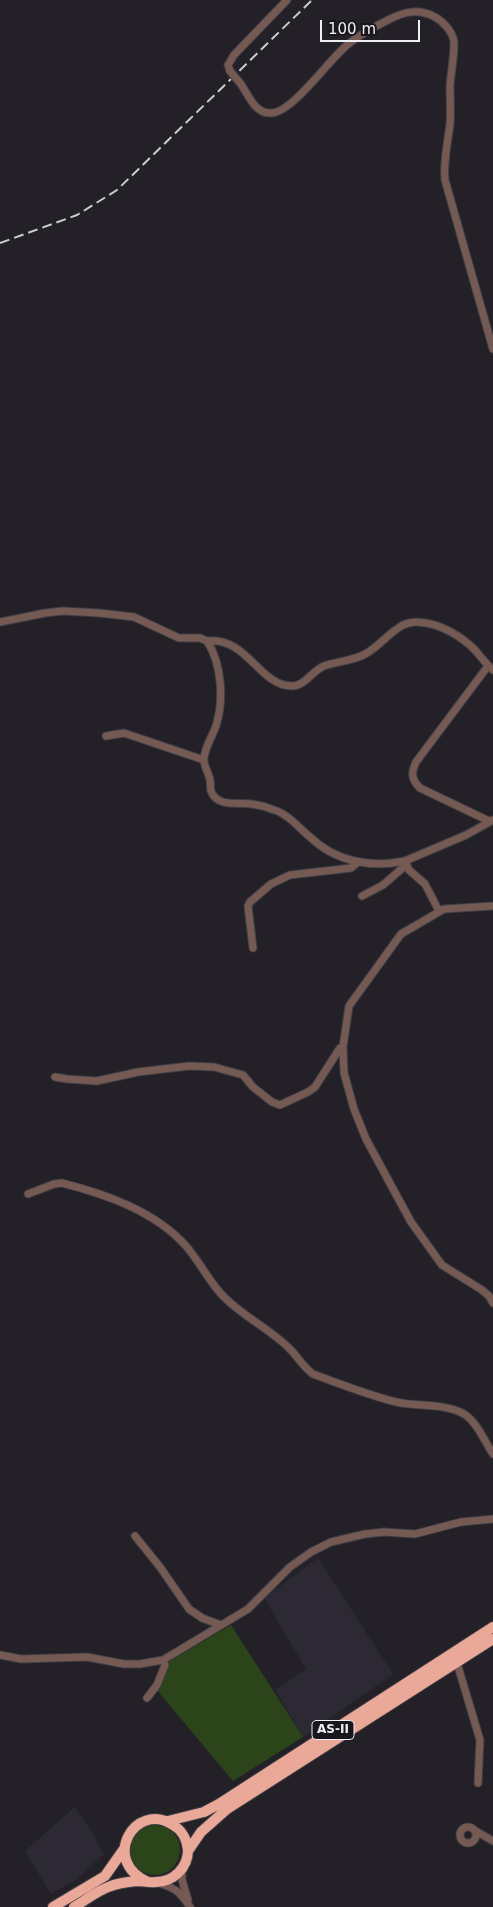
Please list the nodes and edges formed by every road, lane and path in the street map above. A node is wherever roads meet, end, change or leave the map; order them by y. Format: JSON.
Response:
{"nodes":[{"id":1,"x":287,"y":0,"type":"edge"},
{"id":2,"x":493,"y":349,"type":"edge"},
{"id":3,"x":0,"y":622,"type":"edge"},
{"id":4,"x":207,"y":641,"type":"junction"},
{"id":5,"x":490,"y":668,"type":"edge"},
{"id":6,"x":106,"y":736,"type":"dead end"},
{"id":7,"x":204,"y":760,"type":"junction"},
{"id":8,"x":491,"y":820,"type":"edge"},
{"id":9,"x":357,"y":863,"type":"junction"},
{"id":10,"x":406,"y":863,"type":"junction"},
{"id":11,"x":362,"y":896,"type":"dead end"},
{"id":12,"x":493,"y":906,"type":"edge"},
{"id":13,"x":440,"y":911,"type":"junction"},
{"id":14,"x":253,"y":948,"type":"dead end"},
{"id":15,"x":343,"y":1047,"type":"junction"},
{"id":16,"x":55,"y":1077,"type":"dead end"},
{"id":17,"x":28,"y":1194,"type":"dead end"},
{"id":18,"x":493,"y":1303,"type":"edge"},
{"id":19,"x":493,"y":1454,"type":"edge"},
{"id":20,"x":493,"y":1519,"type":"edge"},
{"id":21,"x":135,"y":1536,"type":"dead end"},
{"id":22,"x":221,"y":1625,"type":"junction"},
{"id":23,"x":493,"y":1626,"type":"edge"},
{"id":24,"x":493,"y":1641,"type":"edge"},
{"id":25,"x":0,"y":1655,"type":"edge"},
{"id":26,"x":457,"y":1659,"type":"junction"},
{"id":27,"x":163,"y":1660,"type":"junction"},
{"id":28,"x":147,"y":1698,"type":"dead end"},
{"id":29,"x":478,"y":1783,"type":"dead end"},
{"id":30,"x":168,"y":1821,"type":"junction"},
{"id":31,"x":474,"y":1830,"type":"junction"},
{"id":32,"x":490,"y":1840,"type":"edge"},
{"id":33,"x":472,"y":1843,"type":"junction"},
{"id":34,"x":124,"y":1849,"type":"junction"},
{"id":35,"x":188,"y":1851,"type":"junction"},
{"id":36,"x":182,"y":1868,"type":"junction"},
{"id":37,"x":152,"y":1882,"type":"junction"},
{"id":38,"x":53,"y":1907,"type":"edge"},
{"id":39,"x":74,"y":1907,"type":"edge"},
{"id":40,"x":190,"y":1907,"type":"edge"}],
"edges":[{"from":1,"to":2,"type":"street","bridge":true},
{"from":3,"to":4,"type":"street"},
{"from":4,"to":5,"type":"street"},
{"from":4,"to":7,"type":"street"},
{"from":5,"to":8,"type":"street"},
{"from":6,"to":7,"type":"street"},
{"from":7,"to":9,"type":"street"},
{"from":8,"to":10,"type":"street"},
{"from":9,"to":10,"type":"street"},
{"from":9,"to":14,"type":"street"},
{"from":10,"to":11,"type":"street"},
{"from":10,"to":13,"type":"street"},
{"from":12,"to":13,"type":"street"},
{"from":13,"to":15,"type":"street"},
{"from":15,"to":16,"type":"street"},
{"from":15,"to":18,"type":"street"},
{"from":17,"to":19,"type":"street"},
{"from":20,"to":22,"type":"street"},
{"from":21,"to":22,"type":"street"},
{"from":22,"to":27,"type":"street"},
{"from":23,"to":26,"type":"highway","number":"AS-II"},
{"from":24,"to":26,"type":"highway"},
{"from":25,"to":27,"type":"street"},
{"from":26,"to":29,"type":"street"},
{"from":26,"to":30,"type":"highway","number":"AS-II"},
{"from":26,"to":35,"type":"highway","number":"AS-II"},
{"from":27,"to":28,"type":"street"},
{"from":30,"to":34,"type":"highway","number":"AS-II"},
{"from":30,"to":35,"type":"highway"},
{"from":31,"to":32,"type":"street"},
{"from":31,"to":33,"type":"street"},
{"from":31,"to":33,"type":"street"},
{"from":32,"to":33,"type":"street"},
{"from":34,"to":37,"type":"highway"},
{"from":34,"to":38,"type":"highway","number":"AS-II"},
{"from":35,"to":36,"type":"highway","number":"AS-II"},
{"from":36,"to":37,"type":"highway"},
{"from":36,"to":40,"type":"street"},
{"from":37,"to":39,"type":"highway"},
{"from":37,"to":40,"type":"street"}]}
